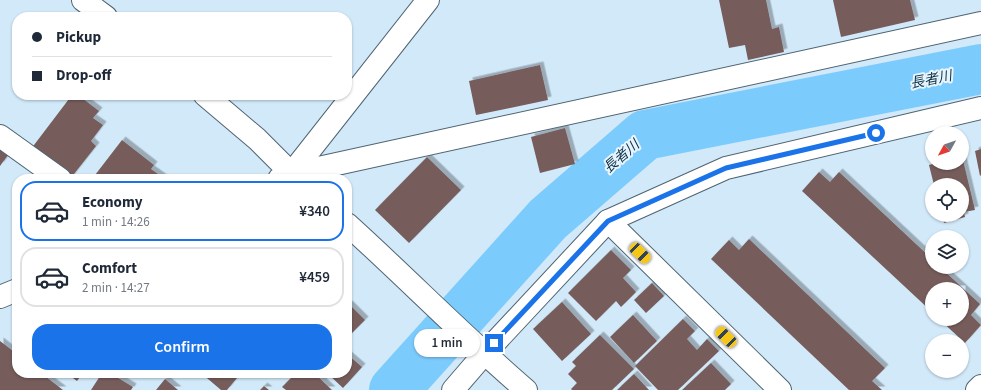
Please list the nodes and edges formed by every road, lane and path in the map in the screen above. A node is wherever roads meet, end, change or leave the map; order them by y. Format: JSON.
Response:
{"nodes":[{"id":1,"x":83,"y":0,"type":"edge"},
{"id":2,"x":428,"y":0,"type":"edge"},
{"id":3,"x":99,"y":12,"type":"edge"},
{"id":4,"x":981,"y":23,"type":"edge"},
{"id":5,"x":352,"y":97,"type":"edge"},
{"id":6,"x":211,"y":100,"type":"edge"},
{"id":7,"x":349,"y":100,"type":"edge"},
{"id":8,"x":981,"y":108,"type":"edge"},
{"id":9,"x":0,"y":136,"type":"edge"},
{"id":10,"x":53,"y":174,"type":"edge"},
{"id":11,"x":286,"y":174,"type":"edge"},
{"id":12,"x":291,"y":174,"type":"edge"},
{"id":13,"x":302,"y":174,"type":"edge"},
{"id":14,"x":608,"y":221,"type":"junction"},
{"id":15,"x":352,"y":228,"type":"edge"},
{"id":16,"x":12,"y":292,"type":"edge"},
{"id":17,"x":0,"y":297,"type":"edge"},
{"id":18,"x":484,"y":354,"type":"junction"},
{"id":19,"x":981,"y":386,"type":"edge"},
{"id":20,"x":453,"y":390,"type":"edge"},
{"id":21,"x":526,"y":390,"type":"edge"},
{"id":22,"x":780,"y":390,"type":"edge"},
{"id":23,"x":977,"y":390,"type":"edge"}],
"edges":[{"from":1,"to":3,"type":"street"},
{"from":2,"to":5,"type":"street"},
{"from":4,"to":13,"type":"street"},
{"from":6,"to":11,"type":"street"},
{"from":7,"to":12,"type":"street"},
{"from":8,"to":14,"type":"street"},
{"from":9,"to":10,"type":"street"},
{"from":14,"to":18,"type":"street"},
{"from":14,"to":22,"type":"street"},
{"from":15,"to":18,"type":"street"},
{"from":16,"to":17,"type":"street"},
{"from":18,"to":20,"type":"street"},
{"from":18,"to":21,"type":"street"},
{"from":19,"to":23,"type":"street"}]}
